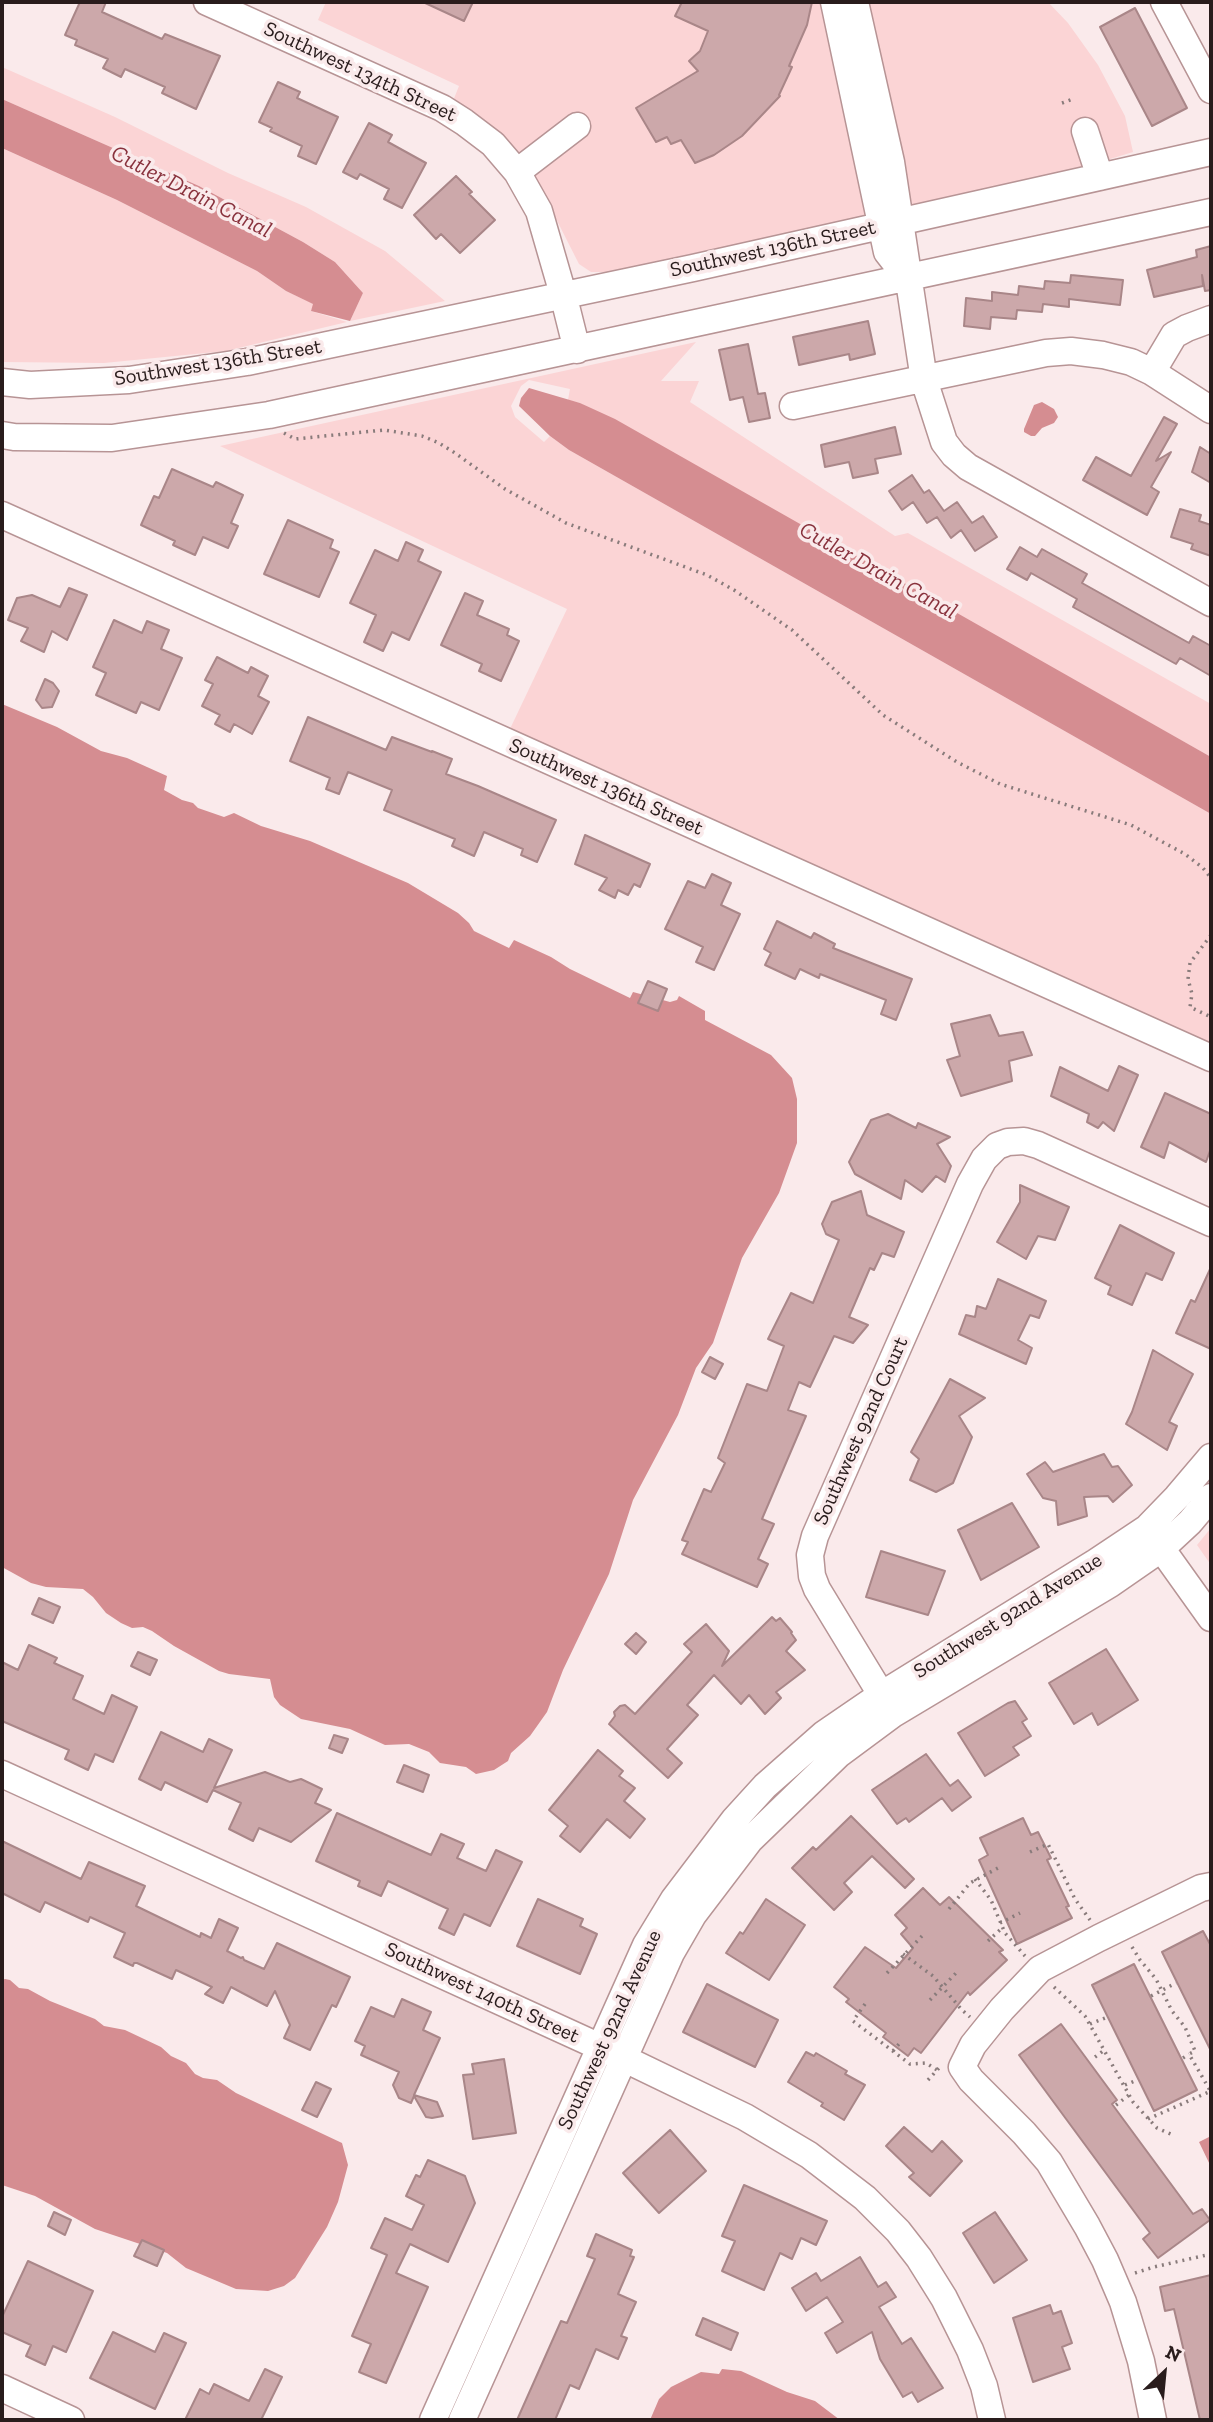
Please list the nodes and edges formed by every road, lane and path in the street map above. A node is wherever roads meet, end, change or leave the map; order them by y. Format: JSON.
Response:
{"nodes":[{"id":1,"x":207,"y":2,"type":"edge"},
{"id":2,"x":834,"y":2,"type":"edge"},
{"id":3,"x":855,"y":2,"type":"edge"},
{"id":4,"x":1164,"y":2,"type":"edge"},
{"id":5,"x":1211,"y":90,"type":"edge"},
{"id":6,"x":1073,"y":99,"type":"dead end"},
{"id":7,"x":1062,"y":103,"type":"dead end"},
{"id":8,"x":576,"y":126,"type":"dead end"},
{"id":9,"x":1085,"y":131,"type":"dead end"},
{"id":10,"x":1211,"y":152,"type":"edge"},
{"id":11,"x":517,"y":172,"type":"junction"},
{"id":12,"x":1100,"y":177,"type":"junction"},
{"id":13,"x":1211,"y":212,"type":"edge"},
{"id":14,"x":891,"y":223,"type":"junction"},
{"id":15,"x":908,"y":279,"type":"junction"},
{"id":16,"x":563,"y":294,"type":"junction"},
{"id":17,"x":1211,"y":319,"type":"edge"},
{"id":18,"x":577,"y":351,"type":"junction"},
{"id":19,"x":1153,"y":372,"type":"junction"},
{"id":20,"x":924,"y":380,"type":"junction"},
{"id":21,"x":2,"y":383,"type":"edge"},
{"id":22,"x":793,"y":406,"type":"dead end"},
{"id":23,"x":1211,"y":410,"type":"edge"},
{"id":24,"x":2,"y":435,"type":"edge"},
{"id":25,"x":295,"y":439,"type":"dead end"},
{"id":26,"x":2,"y":515,"type":"edge"},
{"id":27,"x":1211,"y":603,"type":"edge"},
{"id":28,"x":1211,"y":878,"type":"edge"},
{"id":29,"x":1211,"y":935,"type":"edge"},
{"id":30,"x":1211,"y":1017,"type":"edge"},
{"id":31,"x":1211,"y":1058,"type":"edge"},
{"id":32,"x":1211,"y":1223,"type":"edge"},
{"id":33,"x":1211,"y":1457,"type":"edge"},
{"id":34,"x":1211,"y":1497,"type":"edge"},
{"id":35,"x":1154,"y":1538,"type":"junction"},
{"id":36,"x":1211,"y":1618,"type":"edge"},
{"id":37,"x":887,"y":1705,"type":"junction"},
{"id":38,"x":2,"y":1774,"type":"edge"},
{"id":39,"x":1030,"y":1852,"type":"dead end"},
{"id":40,"x":998,"y":1868,"type":"dead end"},
{"id":41,"x":975,"y":1879,"type":"junction"},
{"id":42,"x":1211,"y":1886,"type":"edge"},
{"id":43,"x":949,"y":1909,"type":"dead end"},
{"id":44,"x":1020,"y":1913,"type":"dead end"},
{"id":45,"x":1087,"y":1913,"type":"dead end"},
{"id":46,"x":1001,"y":1925,"type":"junction"},
{"id":47,"x":922,"y":1936,"type":"dead end"},
{"id":48,"x":988,"y":1941,"type":"dead end"},
{"id":49,"x":1018,"y":1950,"type":"dead end"},
{"id":50,"x":903,"y":1954,"type":"junction"},
{"id":51,"x":1137,"y":1956,"type":"dead end"},
{"id":52,"x":957,"y":1972,"type":"dead end"},
{"id":53,"x":887,"y":1973,"type":"dead end"},
{"id":54,"x":1175,"y":1983,"type":"dead end"},
{"id":55,"x":942,"y":1987,"type":"junction"},
{"id":56,"x":1162,"y":1990,"type":"junction"},
{"id":57,"x":1062,"y":1994,"type":"dead end"},
{"id":58,"x":1151,"y":1996,"type":"dead end"},
{"id":59,"x":930,"y":2000,"type":"dead end"},
{"id":60,"x":865,"y":2004,"type":"dead end"},
{"id":61,"x":961,"y":2010,"type":"dead end"},
{"id":62,"x":1105,"y":2018,"type":"dead end"},
{"id":63,"x":1090,"y":2024,"type":"junction"},
{"id":64,"x":899,"y":2043,"type":"dead end"},
{"id":65,"x":893,"y":2051,"type":"junction"},
{"id":66,"x":1103,"y":2051,"type":"junction"},
{"id":67,"x":611,"y":2053,"type":"junction"},
{"id":68,"x":1189,"y":2054,"type":"junction"},
{"id":69,"x":1095,"y":2057,"type":"dead end"},
{"id":70,"x":1183,"y":2058,"type":"dead end"},
{"id":71,"x":928,"y":2080,"type":"dead end"},
{"id":72,"x":1137,"y":2080,"type":"dead end"},
{"id":73,"x":1125,"y":2085,"type":"junction"},
{"id":74,"x":1211,"y":2091,"type":"edge"},
{"id":75,"x":1129,"y":2095,"type":"junction"},
{"id":76,"x":1115,"y":2105,"type":"dead end"},
{"id":77,"x":1148,"y":2119,"type":"junction"},
{"id":78,"x":1173,"y":2135,"type":"dead end"},
{"id":79,"x":1211,"y":2254,"type":"edge"},
{"id":80,"x":1144,"y":2269,"type":"dead end"},
{"id":81,"x":2,"y":2388,"type":"edge"},
{"id":82,"x":71,"y":2420,"type":"edge"},
{"id":83,"x":433,"y":2420,"type":"edge"},
{"id":84,"x":462,"y":2420,"type":"edge"},
{"id":85,"x":992,"y":2420,"type":"edge"},
{"id":86,"x":1153,"y":2420,"type":"edge"}],
"edges":[{"from":1,"to":11,"type":"street","name":"Southwest 134th Street"},
{"from":2,"to":14,"type":"street"},
{"from":3,"to":14,"type":"street"},
{"from":4,"to":5,"type":"street"},
{"from":6,"to":7,"type":"path"},
{"from":8,"to":11,"type":"street"},
{"from":9,"to":12,"type":"street"},
{"from":10,"to":12,"type":"street","name":"Southwest 136th Street"},
{"from":11,"to":16,"type":"street","name":"Southwest 134th Street"},
{"from":12,"to":14,"type":"street","name":"Southwest 136th Street"},
{"from":13,"to":15,"type":"street"},
{"from":14,"to":15,"type":"street"},
{"from":14,"to":16,"type":"street","name":"Southwest 136th Street"},
{"from":15,"to":18,"type":"street"},
{"from":15,"to":20,"type":"street"},
{"from":16,"to":18,"type":"street","name":"Southwest 134th Street"},
{"from":16,"to":21,"type":"street","name":"Southwest 136th Street"},
{"from":17,"to":19,"type":"street"},
{"from":18,"to":24,"type":"street"},
{"from":19,"to":20,"type":"street"},
{"from":19,"to":23,"type":"street"},
{"from":20,"to":22,"type":"street"},
{"from":20,"to":27,"type":"street"},
{"from":25,"to":28,"type":"path"},
{"from":26,"to":31,"type":"street","name":"Southwest 136th Street"},
{"from":29,"to":30,"type":"path"},
{"from":32,"to":37,"type":"street","name":"Southwest 92nd Court"},
{"from":33,"to":35,"type":"street","name":"Southwest 92nd Avenue"},
{"from":34,"to":35,"type":"street","name":"Southwest 92nd Avenue"},
{"from":35,"to":36,"type":"street"},
{"from":35,"to":37,"type":"street","name":"Southwest 92nd Avenue"},
{"from":37,"to":67,"type":"street","name":"Southwest 92nd Avenue"},
{"from":38,"to":67,"type":"street","name":"Southwest 140th Street"},
{"from":39,"to":45,"type":"path"},
{"from":40,"to":41,"type":"path"},
{"from":41,"to":43,"type":"path"},
{"from":41,"to":46,"type":"path"},
{"from":42,"to":86,"type":"street"},
{"from":44,"to":46,"type":"path"},
{"from":46,"to":48,"type":"path"},
{"from":46,"to":49,"type":"path"},
{"from":47,"to":50,"type":"path"},
{"from":50,"to":53,"type":"path"},
{"from":50,"to":55,"type":"path"},
{"from":51,"to":56,"type":"path"},
{"from":52,"to":55,"type":"path"},
{"from":54,"to":56,"type":"path"},
{"from":55,"to":59,"type":"path"},
{"from":55,"to":61,"type":"path"},
{"from":56,"to":58,"type":"path"},
{"from":56,"to":68,"type":"path"},
{"from":57,"to":63,"type":"path"},
{"from":60,"to":65,"type":"path"},
{"from":62,"to":63,"type":"path"},
{"from":63,"to":66,"type":"path"},
{"from":64,"to":65,"type":"path"},
{"from":65,"to":71,"type":"path"},
{"from":66,"to":69,"type":"path"},
{"from":66,"to":73,"type":"path"},
{"from":67,"to":83,"type":"street","name":"Southwest 92nd Avenue"},
{"from":67,"to":84,"type":"street","name":"Southwest 92nd Avenue"},
{"from":67,"to":85,"type":"street","name":"Southwest 140th Street"},
{"from":68,"to":70,"type":"path"},
{"from":68,"to":74,"type":"path"},
{"from":72,"to":73,"type":"path"},
{"from":73,"to":75,"type":"path"},
{"from":74,"to":77,"type":"path"},
{"from":75,"to":76,"type":"path"},
{"from":75,"to":77,"type":"path"},
{"from":77,"to":78,"type":"path"},
{"from":79,"to":80,"type":"path"},
{"from":81,"to":82,"type":"street"}]}
